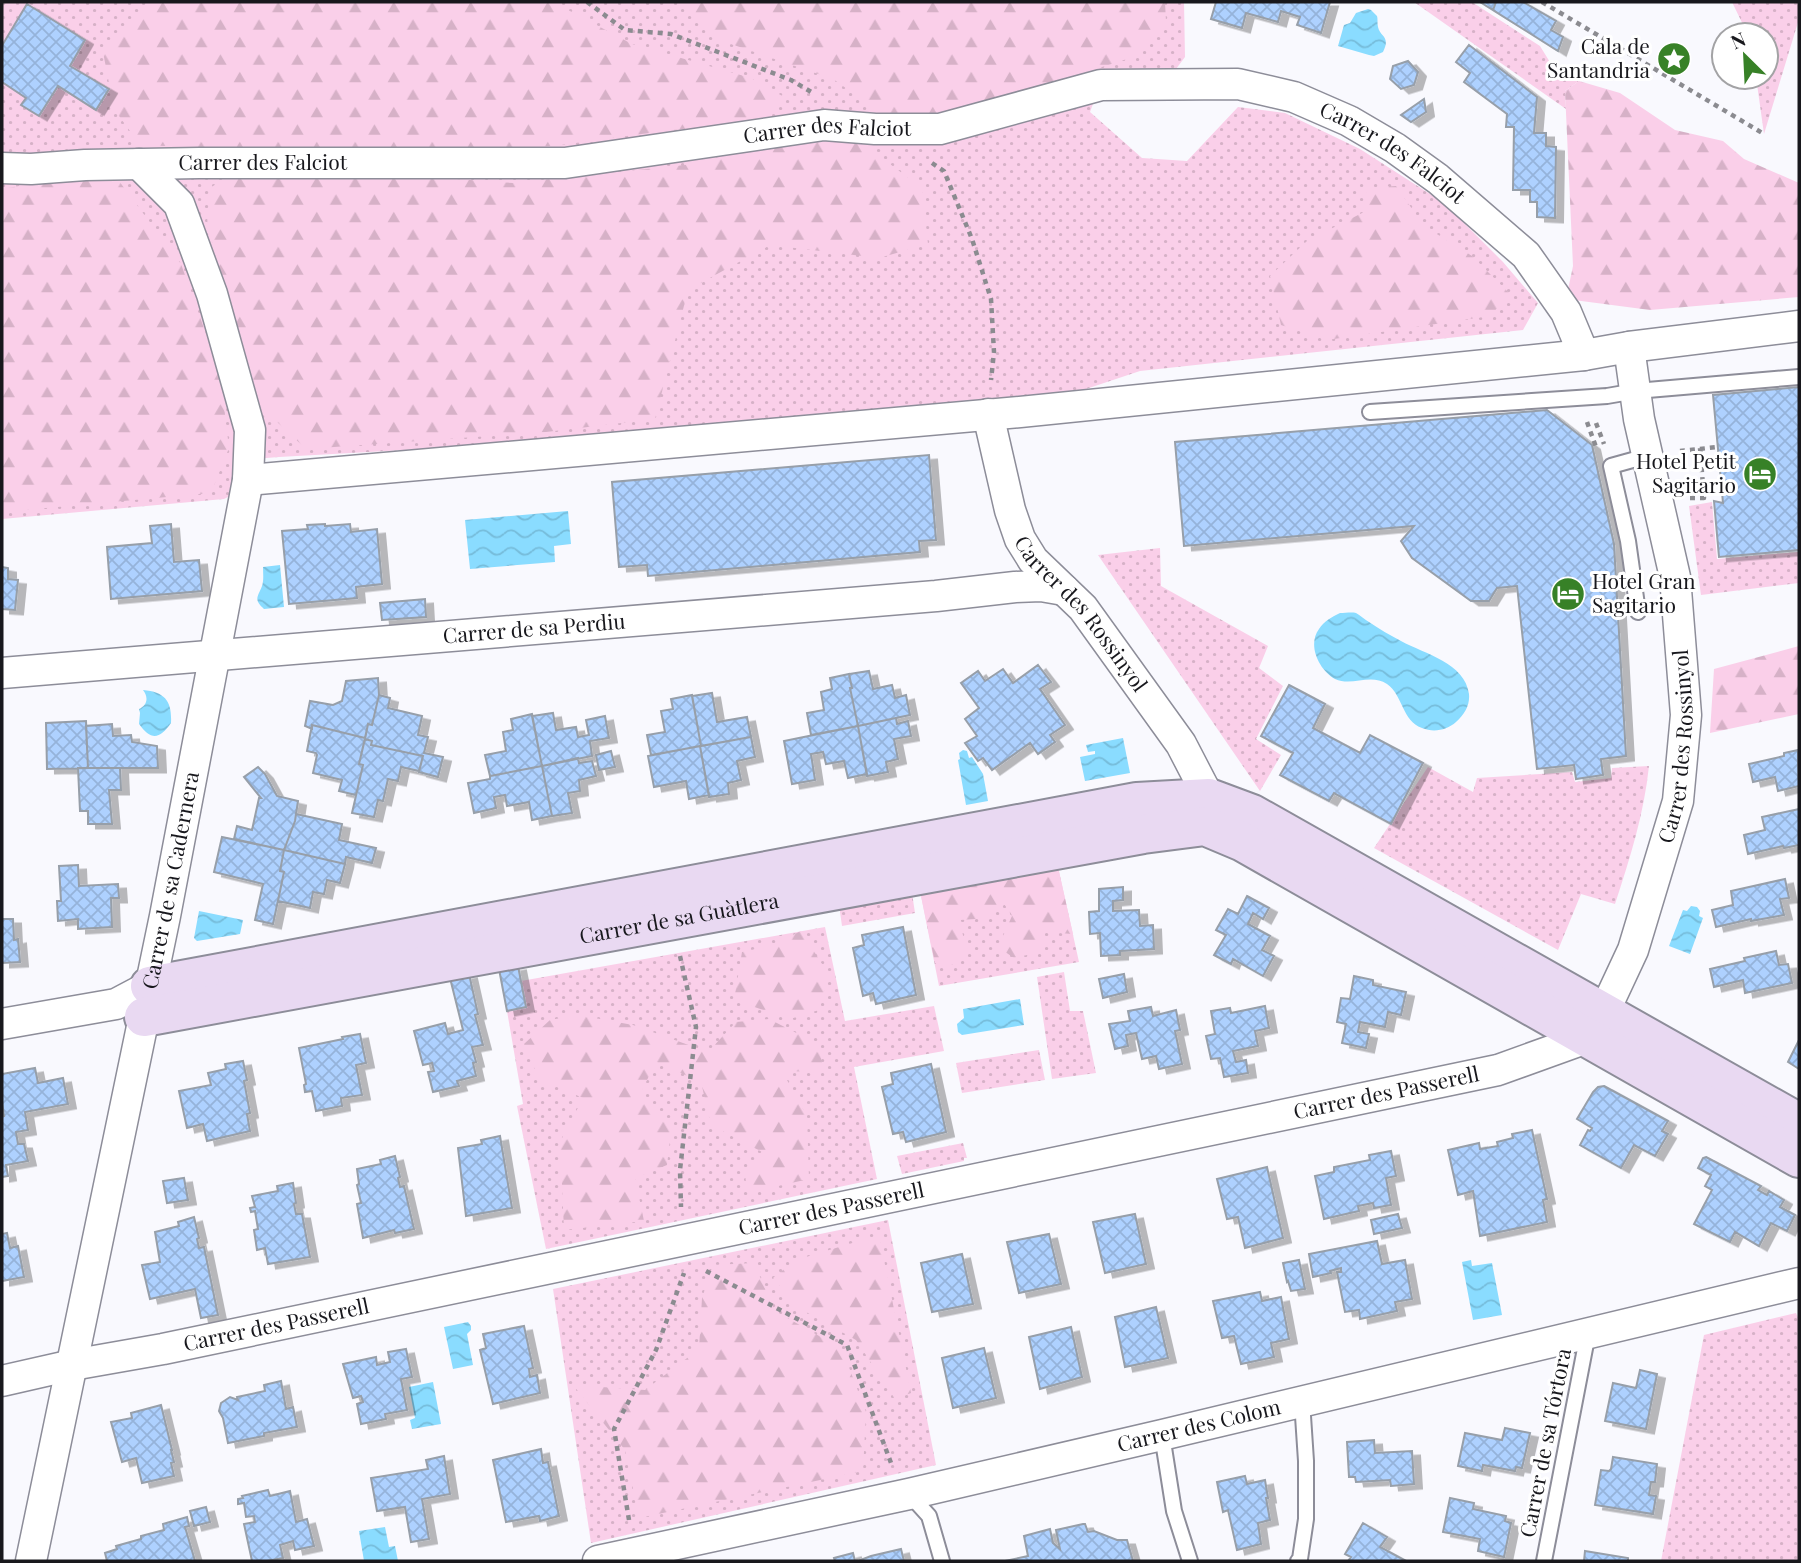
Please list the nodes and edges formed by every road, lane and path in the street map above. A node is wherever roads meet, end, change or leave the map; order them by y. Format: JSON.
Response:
{"nodes":[{"id":1,"x":1542,"y":2,"type":"edge"},
{"id":2,"x":1764,"y":134,"type":"dead end"},
{"id":3,"x":199,"y":163,"type":"junction"},
{"id":4,"x":139,"y":164,"type":"junction"},
{"id":5,"x":2,"y":168,"type":"edge"},
{"id":6,"x":179,"y":204,"type":"junction"},
{"id":7,"x":1799,"y":326,"type":"edge"},
{"id":8,"x":1629,"y":347,"type":"junction"},
{"id":9,"x":1584,"y":355,"type":"junction"},
{"id":10,"x":1799,"y":377,"type":"edge"},
{"id":11,"x":1636,"y":391,"type":"junction"},
{"id":12,"x":1370,"y":412,"type":"dead end"},
{"id":13,"x":988,"y":414,"type":"junction"},
{"id":14,"x":1595,"y":417,"type":"dead end"},
{"id":15,"x":1579,"y":424,"type":"dead end"},
{"id":16,"x":1718,"y":447,"type":"dead end"},
{"id":17,"x":1700,"y":448,"type":"junction"},
{"id":18,"x":1647,"y":456,"type":"junction"},
{"id":19,"x":1680,"y":463,"type":"dead end"},
{"id":20,"x":248,"y":480,"type":"junction"},
{"id":21,"x":1686,"y":486,"type":"dead end"},
{"id":22,"x":1064,"y":590,"type":"junction"},
{"id":23,"x":1638,"y":612,"type":"dead end"},
{"id":24,"x":215,"y":655,"type":"junction"},
{"id":25,"x":2,"y":673,"type":"edge"},
{"id":26,"x":1207,"y":812,"type":"junction"},
{"id":27,"x":679,"y":953,"type":"dead end"},
{"id":28,"x":137,"y":1003,"type":"junction"},
{"id":29,"x":2,"y":1024,"type":"edge"},
{"id":30,"x":1595,"y":1025,"type":"junction"},
{"id":31,"x":1799,"y":1123,"type":"edge"},
{"id":32,"x":1799,"y":1158,"type":"edge"},
{"id":33,"x":681,"y":1208,"type":"dead end"},
{"id":34,"x":688,"y":1262,"type":"dead end"},
{"id":35,"x":700,"y":1268,"type":"dead end"},
{"id":36,"x":1799,"y":1283,"type":"edge"},
{"id":37,"x":1588,"y":1333,"type":"junction"},
{"id":38,"x":72,"y":1365,"type":"junction"},
{"id":39,"x":2,"y":1381,"type":"edge"},
{"id":40,"x":1302,"y":1401,"type":"junction"},
{"id":41,"x":1163,"y":1435,"type":"junction"},
{"id":42,"x":909,"y":1494,"type":"junction"},
{"id":43,"x":629,"y":1521,"type":"dead end"},
{"id":44,"x":31,"y":1561,"type":"edge"},
{"id":45,"x":598,"y":1561,"type":"edge"},
{"id":46,"x":942,"y":1561,"type":"edge"},
{"id":47,"x":1190,"y":1561,"type":"edge"},
{"id":48,"x":1298,"y":1561,"type":"edge"},
{"id":49,"x":1544,"y":1561,"type":"edge"}],
"edges":[{"from":1,"to":2,"type":"path"},
{"from":3,"to":4,"type":"street","name":"Carrer des Falciot"},
{"from":3,"to":6,"type":"street"},
{"from":3,"to":9,"type":"street","name":"Carrer des Falciot"},
{"from":4,"to":5,"type":"street","name":"Carrer des Falciot"},
{"from":4,"to":6,"type":"street","name":"Carrer de sa Cadernera"},
{"from":6,"to":20,"type":"street","name":"Carrer de sa Cadernera"},
{"from":7,"to":8,"type":"street"},
{"from":8,"to":9,"type":"street"},
{"from":8,"to":11,"type":"street","name":"Carrer des Rossinyol"},
{"from":9,"to":13,"type":"street"},
{"from":10,"to":11,"type":"lane"},
{"from":11,"to":12,"type":"lane"},
{"from":11,"to":18,"type":"street","name":"Carrer des Rossinyol"},
{"from":13,"to":20,"type":"street"},
{"from":13,"to":22,"type":"street","name":"Carrer des Rossinyol"},
{"from":14,"to":15,"type":"path"},
{"from":16,"to":17,"type":"path"},
{"from":17,"to":19,"type":"path"},
{"from":17,"to":21,"type":"path"},
{"from":18,"to":23,"type":"lane"},
{"from":18,"to":30,"type":"street","name":"Carrer des Rossinyol"},
{"from":20,"to":24,"type":"street","name":"Carrer de sa Cadernera"},
{"from":22,"to":24,"type":"street","name":"Carrer de sa Perdiu"},
{"from":22,"to":26,"type":"street","name":"Carrer des Rossinyol"},
{"from":24,"to":25,"type":"street","name":"Carrer de sa Perdiu"},
{"from":24,"to":28,"type":"street","name":"Carrer de sa Cadernera"},
{"from":26,"to":28,"type":"street","name":"Carrer de sa Guàtlera"},
{"from":26,"to":28,"type":"street","name":"Carrer de sa Guàtlera"},
{"from":26,"to":30,"type":"street","name":"Carrer de sa Guàtlera"},
{"from":26,"to":30,"type":"street"},
{"from":27,"to":33,"type":"path"},
{"from":28,"to":29,"type":"street","name":"Carrer de sa Guàtlera"},
{"from":28,"to":38,"type":"street","name":"Carrer de sa Cadernera"},
{"from":30,"to":31,"type":"street"},
{"from":30,"to":32,"type":"street"},
{"from":30,"to":38,"type":"street","name":"Carrer des Passerell"},
{"from":34,"to":43,"type":"path"},
{"from":35,"to":42,"type":"path"},
{"from":36,"to":37,"type":"street","name":"Carrer des Colom"},
{"from":37,"to":40,"type":"street","name":"Carrer des Colom"},
{"from":37,"to":49,"type":"lane","name":"Carrer de sa Tórtora"},
{"from":38,"to":39,"type":"street","name":"Carrer des Passerell"},
{"from":38,"to":44,"type":"street","name":"Carrer de sa Cadernera"},
{"from":40,"to":41,"type":"street","name":"Carrer des Colom"},
{"from":40,"to":48,"type":"lane"},
{"from":41,"to":42,"type":"street","name":"Carrer des Colom"},
{"from":41,"to":47,"type":"lane"},
{"from":42,"to":45,"type":"street","name":"Carrer des Colom"},
{"from":42,"to":46,"type":"lane"}]}
